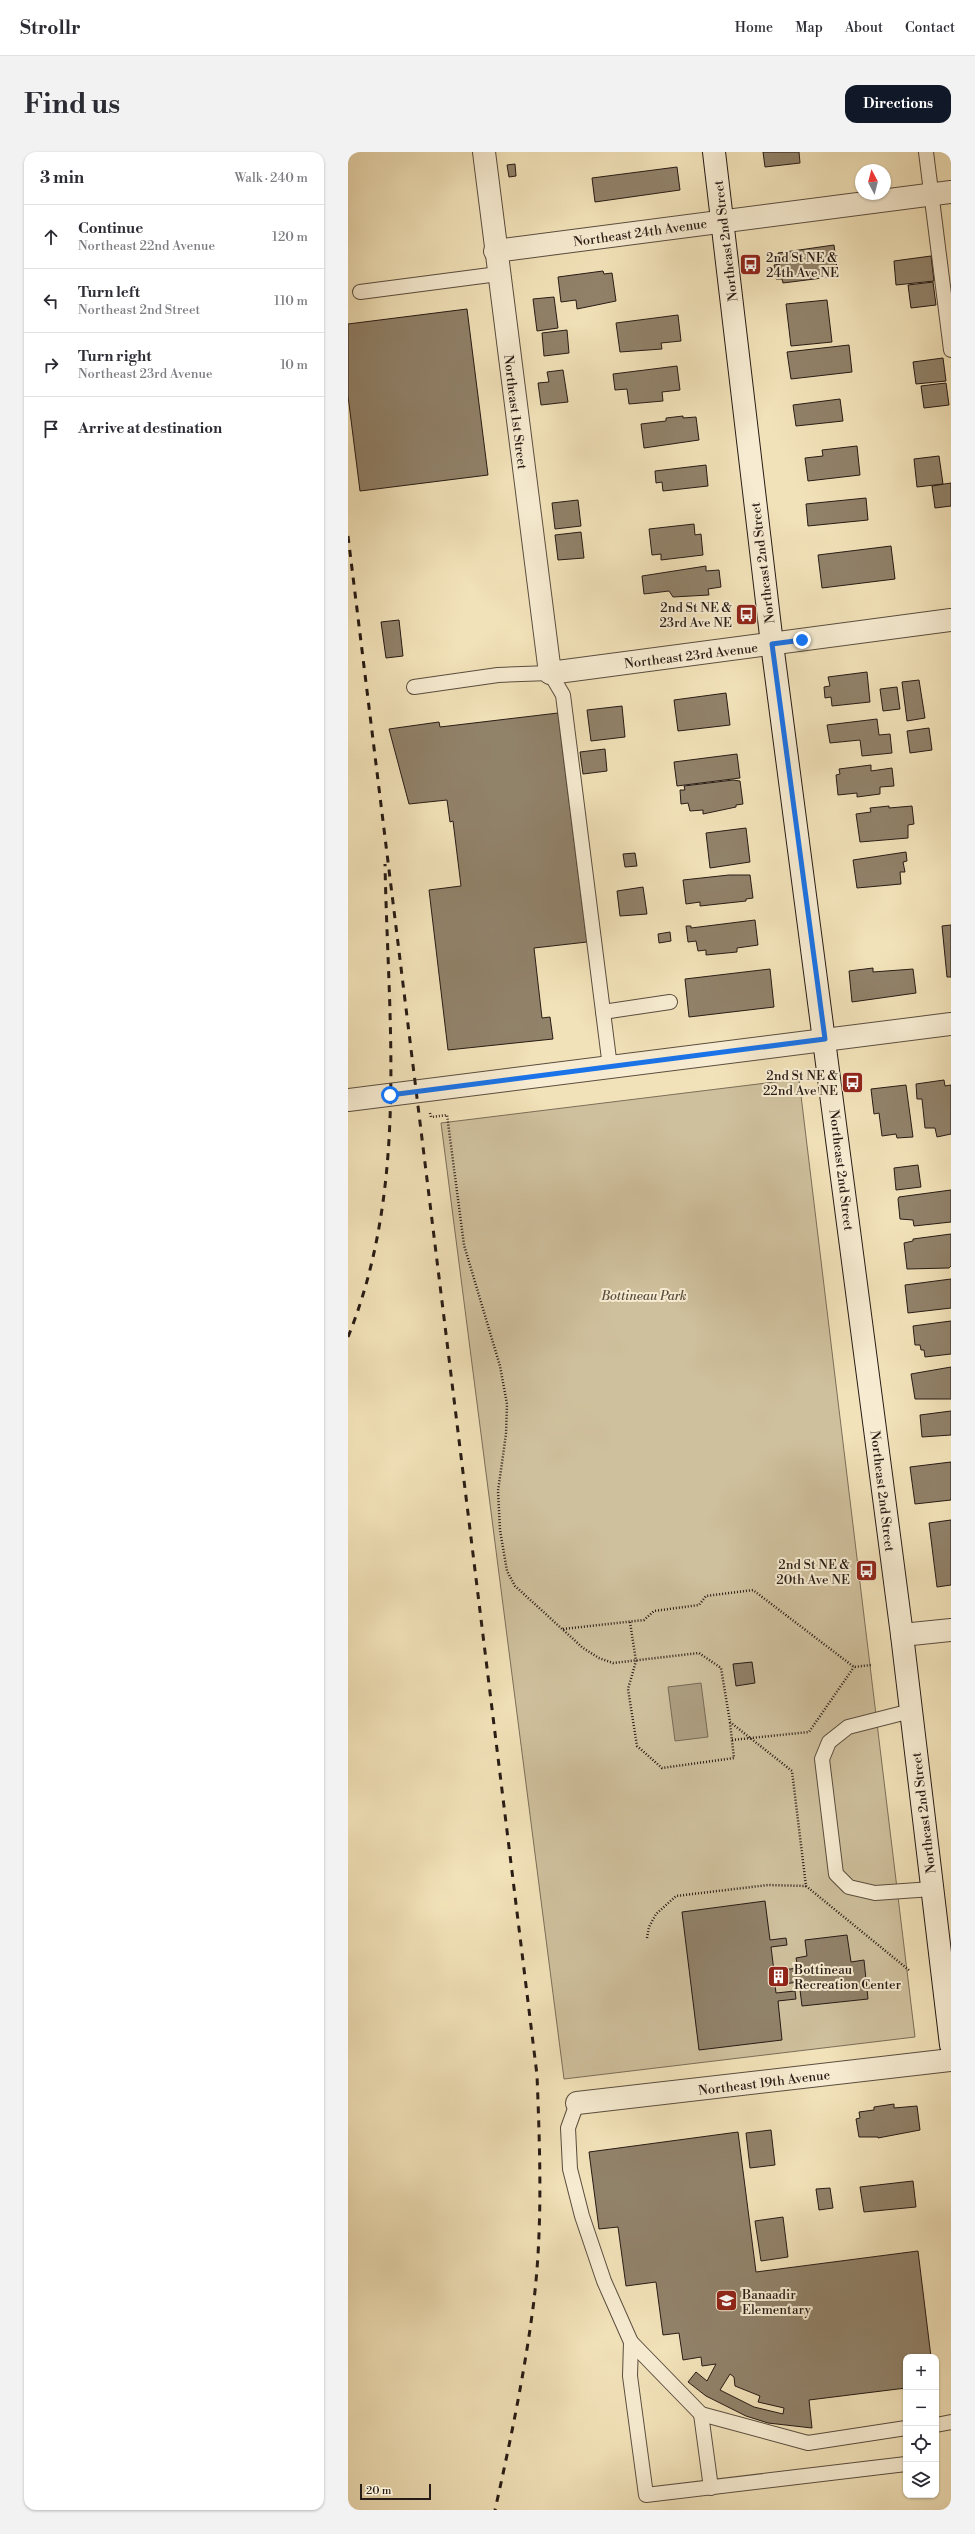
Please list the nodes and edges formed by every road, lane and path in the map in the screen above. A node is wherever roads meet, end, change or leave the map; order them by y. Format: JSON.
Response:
{"nodes":[{"id":1,"x":484,"y":152,"type":"edge"},
{"id":2,"x":714,"y":152,"type":"edge"},
{"id":3,"x":926,"y":152,"type":"edge"},
{"id":4,"x":942,"y":193,"type":"edge"},
{"id":5,"x":723,"y":220,"type":"junction"},
{"id":6,"x":495,"y":251,"type":"junction"},
{"id":7,"x":498,"y":274,"type":"junction"},
{"id":8,"x":360,"y":292,"type":"dead end"},
{"id":9,"x":951,"y":350,"type":"edge"},
{"id":10,"x":951,"y":620,"type":"edge"},
{"id":11,"x":772,"y":644,"type":"junction"},
{"id":12,"x":550,"y":673,"type":"junction"},
{"id":13,"x":414,"y":687,"type":"dead end"},
{"id":14,"x":670,"y":1002,"type":"dead end"},
{"id":15,"x":602,"y":1012,"type":"junction"},
{"id":16,"x":951,"y":1024,"type":"edge"},
{"id":17,"x":825,"y":1039,"type":"junction"},
{"id":18,"x":610,"y":1067,"type":"junction"},
{"id":19,"x":428,"y":1090,"type":"junction"},
{"id":20,"x":348,"y":1100,"type":"edge"},
{"id":21,"x":630,"y":1622,"type":"junction"},
{"id":22,"x":563,"y":1630,"type":"junction"},
{"id":23,"x":951,"y":1630,"type":"edge"},
{"id":24,"x":902,"y":1635,"type":"junction"},
{"id":25,"x":636,"y":1661,"type":"junction"},
{"id":26,"x":871,"y":1665,"type":"dead end"},
{"id":27,"x":854,"y":1668,"type":"junction"},
{"id":28,"x":911,"y":1711,"type":"junction"},
{"id":29,"x":730,"y":1722,"type":"junction"},
{"id":30,"x":750,"y":1738,"type":"junction"},
{"id":31,"x":732,"y":1740,"type":"junction"},
{"id":32,"x":806,"y":1886,"type":"junction"},
{"id":33,"x":932,"y":1889,"type":"junction"},
{"id":34,"x":647,"y":1938,"type":"dead end"},
{"id":35,"x":910,"y":1971,"type":"dead end"},
{"id":36,"x":951,"y":2045,"type":"edge"},
{"id":37,"x":951,"y":2060,"type":"edge"},
{"id":38,"x":577,"y":2103,"type":"joint"},
{"id":39,"x":631,"y":2342,"type":"junction"},
{"id":40,"x":701,"y":2414,"type":"junction"},
{"id":41,"x":951,"y":2422,"type":"edge"},
{"id":42,"x":939,"y":2424,"type":"edge"},
{"id":43,"x":903,"y":2428,"type":"edge"},
{"id":44,"x":903,"y":2464,"type":"edge"},
{"id":45,"x":710,"y":2488,"type":"junction"}],
"edges":[{"from":1,"to":6,"type":"street","name":"Northeast 1st Street"},
{"from":2,"to":5,"type":"street","name":"Northeast 2nd Street"},
{"from":3,"to":4,"type":"lane"},
{"from":4,"to":5,"type":"street","name":"Northeast 24th Avenue"},
{"from":4,"to":9,"type":"lane"},
{"from":5,"to":6,"type":"street","name":"Northeast 24th Avenue"},
{"from":5,"to":11,"type":"street","name":"Northeast 2nd Street"},
{"from":6,"to":7,"type":"street","name":"Northeast 1st Street"},
{"from":7,"to":8,"type":"lane"},
{"from":7,"to":12,"type":"street","name":"Northeast 1st Street"},
{"from":10,"to":11,"type":"street","name":"Northeast 23rd Avenue"},
{"from":11,"to":12,"type":"street","name":"Northeast 23rd Avenue"},
{"from":11,"to":17,"type":"street","name":"Northeast 2nd Street"},
{"from":12,"to":13,"type":"lane"},
{"from":12,"to":15,"type":"lane"},
{"from":14,"to":15,"type":"lane"},
{"from":15,"to":18,"type":"lane"},
{"from":16,"to":17,"type":"street"},
{"from":17,"to":18,"type":"street"},
{"from":17,"to":24,"type":"street","name":"Northeast 2nd Street"},
{"from":18,"to":19,"type":"street"},
{"from":19,"to":20,"type":"street"},
{"from":19,"to":22,"type":"path"},
{"from":21,"to":22,"type":"path"},
{"from":21,"to":25,"type":"path"},
{"from":21,"to":27,"type":"path"},
{"from":22,"to":25,"type":"path"},
{"from":23,"to":24,"type":"street"},
{"from":24,"to":28,"type":"street","name":"Northeast 2nd Street"},
{"from":25,"to":29,"type":"path"},
{"from":25,"to":31,"type":"path"},
{"from":26,"to":27,"type":"path"},
{"from":27,"to":30,"type":"path"},
{"from":28,"to":33,"type":"street","name":"Northeast 2nd Street"},
{"from":28,"to":33,"type":"lane"},
{"from":29,"to":30,"type":"path"},
{"from":29,"to":31,"type":"path"},
{"from":30,"to":31,"type":"path"},
{"from":30,"to":32,"type":"path"},
{"from":32,"to":34,"type":"path"},
{"from":32,"to":35,"type":"path"},
{"from":33,"to":36,"type":"street","name":"Northeast 2nd Street"},
{"from":37,"to":38,"type":"street","name":"Northeast 19th Avenue"},
{"from":38,"to":39,"type":"lane"},
{"from":39,"to":40,"type":"lane"},
{"from":39,"to":45,"type":"lane"},
{"from":40,"to":43,"type":"lane"},
{"from":40,"to":45,"type":"lane"},
{"from":41,"to":42,"type":"lane"},
{"from":44,"to":45,"type":"lane"}]}
